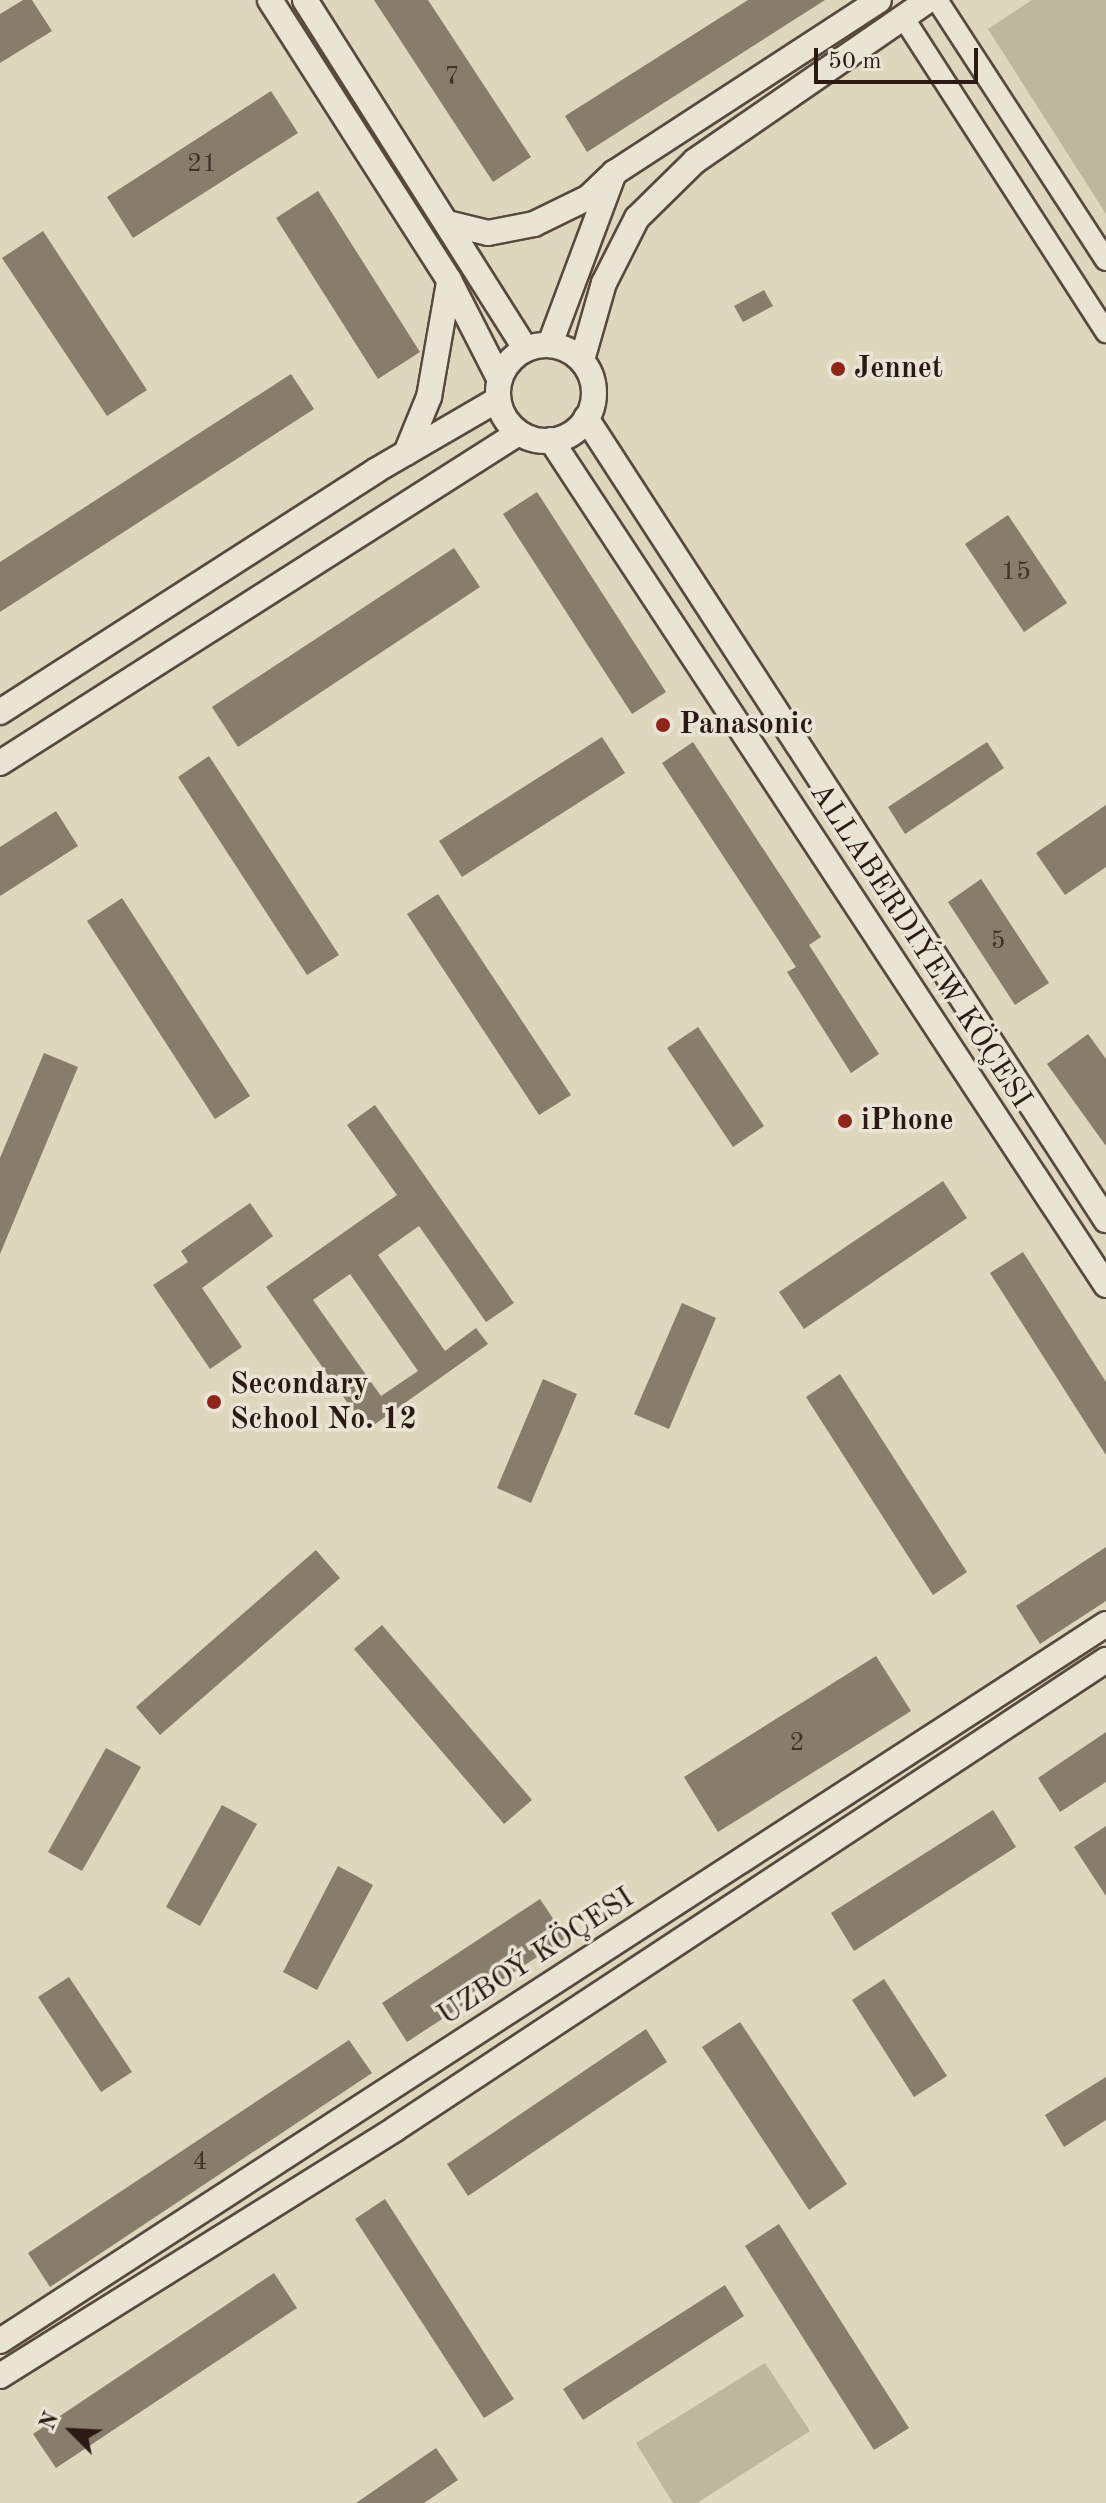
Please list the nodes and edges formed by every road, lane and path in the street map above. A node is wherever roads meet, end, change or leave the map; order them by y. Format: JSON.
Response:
{"nodes":[{"id":1,"x":270,"y":0,"type":"edge"},
{"id":2,"x":305,"y":0,"type":"edge"},
{"id":3,"x":879,"y":0,"type":"edge"},
{"id":4,"x":928,"y":0,"type":"edge"},
{"id":5,"x":937,"y":0,"type":"edge"},
{"id":6,"x":903,"y":17,"type":"junction"},
{"id":7,"x":614,"y":173,"type":"junction"},
{"id":8,"x":447,"y":223,"type":"junction"},
{"id":9,"x":1106,"y":260,"type":"edge"},
{"id":10,"x":449,"y":280,"type":"junction"},
{"id":11,"x":1106,"y":332,"type":"edge"},
{"id":12,"x":538,"y":346,"type":"junction"},
{"id":13,"x":582,"y":360,"type":"junction"},
{"id":14,"x":498,"y":389,"type":"junction"},
{"id":15,"x":586,"y":418,"type":"junction"},
{"id":16,"x":517,"y":434,"type":"junction"},
{"id":17,"x":551,"y":440,"type":"junction"},
{"id":18,"x":406,"y":453,"type":"junction"},
{"id":19,"x":0,"y":712,"type":"edge"},
{"id":20,"x":0,"y":763,"type":"edge"},
{"id":21,"x":1106,"y":1220,"type":"edge"},
{"id":22,"x":1106,"y":1285,"type":"edge"},
{"id":23,"x":1106,"y":1624,"type":"edge"},
{"id":24,"x":1106,"y":1660,"type":"edge"},
{"id":25,"x":0,"y":2341,"type":"edge"},
{"id":26,"x":0,"y":2376,"type":"edge"}],
"edges":[{"from":1,"to":10,"type":"street"},
{"from":2,"to":8,"type":"street"},
{"from":3,"to":7,"type":"street"},
{"from":4,"to":6,"type":"street"},
{"from":5,"to":9,"type":"street"},
{"from":6,"to":11,"type":"street"},
{"from":6,"to":13,"type":"street"},
{"from":7,"to":8,"type":"street"},
{"from":7,"to":12,"type":"street"},
{"from":8,"to":12,"type":"street"},
{"from":10,"to":14,"type":"street"},
{"from":10,"to":18,"type":"street"},
{"from":12,"to":13,"type":"street"},
{"from":12,"to":14,"type":"street"},
{"from":13,"to":15,"type":"street"},
{"from":14,"to":16,"type":"street"},
{"from":14,"to":18,"type":"street"},
{"from":15,"to":17,"type":"street"},
{"from":15,"to":21,"type":"street","name":"ALLABERDIÝEW KÖÇESI"},
{"from":16,"to":17,"type":"street"},
{"from":16,"to":20,"type":"street"},
{"from":17,"to":22,"type":"street","name":"ALLABERDIÝEW KÖÇESI"},
{"from":18,"to":19,"type":"street"},
{"from":23,"to":25,"type":"street","name":"UZBOÝ KÖÇESI"},
{"from":24,"to":26,"type":"street"}]}
